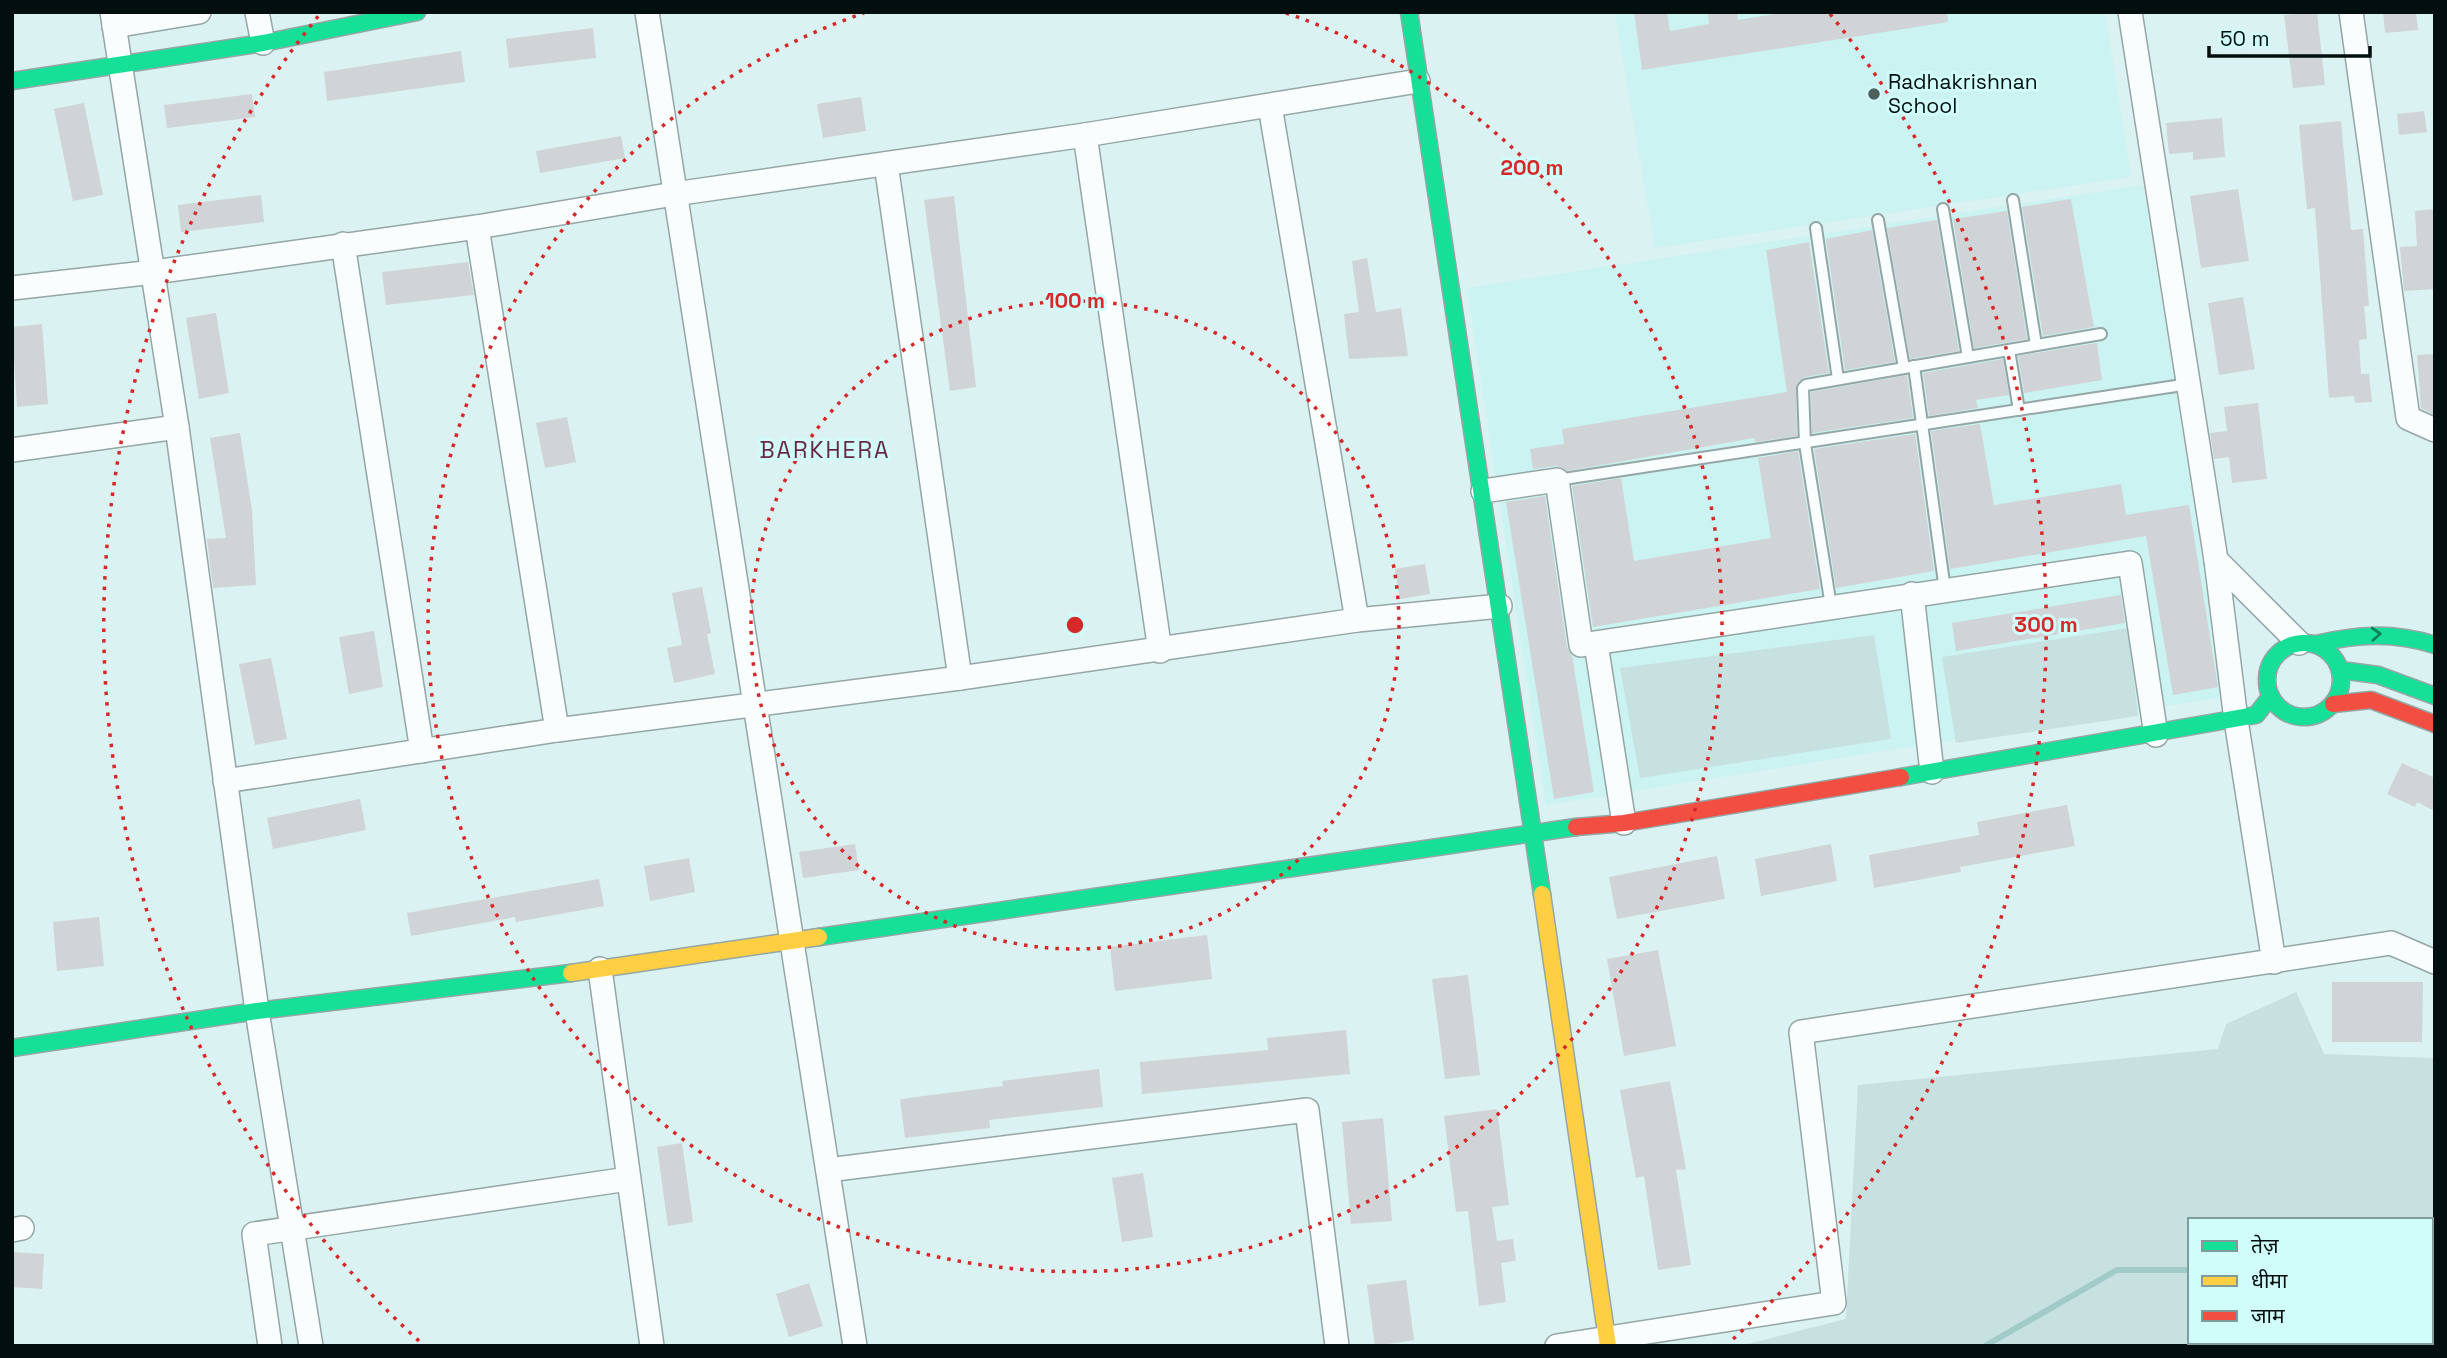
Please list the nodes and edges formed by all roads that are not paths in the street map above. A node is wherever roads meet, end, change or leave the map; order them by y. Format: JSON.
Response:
{"nodes":[{"id":1,"x":257,"y":12,"type":"edge"},
{"id":2,"x":417,"y":12,"type":"edge"},
{"id":3,"x":647,"y":12,"type":"edge"},
{"id":4,"x":1409,"y":12,"type":"edge"},
{"id":5,"x":2130,"y":12,"type":"edge"},
{"id":6,"x":2351,"y":12,"type":"edge"},
{"id":7,"x":188,"y":13,"type":"edge"},
{"id":8,"x":113,"y":19,"type":"edge"},
{"id":9,"x":263,"y":43,"type":"junction"},
{"id":10,"x":119,"y":65,"type":"junction"},
{"id":11,"x":12,"y":81,"type":"edge"},
{"id":12,"x":1419,"y":81,"type":"junction"},
{"id":13,"x":1270,"y":106,"type":"junction"},
{"id":14,"x":1085,"y":135,"type":"junction"},
{"id":15,"x":886,"y":164,"type":"junction"},
{"id":16,"x":674,"y":194,"type":"junction"},
{"id":17,"x":2013,"y":200,"type":"dead end"},
{"id":18,"x":1943,"y":209,"type":"dead end"},
{"id":19,"x":1878,"y":220,"type":"dead end"},
{"id":20,"x":477,"y":227,"type":"junction"},
{"id":21,"x":1816,"y":228,"type":"dead end"},
{"id":22,"x":343,"y":244,"type":"junction"},
{"id":23,"x":154,"y":272,"type":"junction"},
{"id":24,"x":12,"y":288,"type":"edge"},
{"id":25,"x":2101,"y":334,"type":"dead end"},
{"id":26,"x":2036,"y":345,"type":"junction"},
{"id":27,"x":2009,"y":350,"type":"junction"},
{"id":28,"x":1968,"y":357,"type":"junction"},
{"id":29,"x":1909,"y":367,"type":"junction"},
{"id":30,"x":1838,"y":379,"type":"junction"},
{"id":31,"x":2189,"y":384,"type":"junction"},
{"id":32,"x":2018,"y":410,"type":"junction"},
{"id":33,"x":1923,"y":424,"type":"junction"},
{"id":34,"x":177,"y":427,"type":"junction"},
{"id":35,"x":2435,"y":430,"type":"edge"},
{"id":36,"x":1805,"y":444,"type":"junction"},
{"id":37,"x":12,"y":450,"type":"edge"},
{"id":38,"x":1557,"y":480,"type":"junction"},
{"id":39,"x":1483,"y":491,"type":"junction"},
{"id":40,"x":2216,"y":560,"type":"junction"},
{"id":41,"x":1945,"y":590,"type":"junction"},
{"id":42,"x":1912,"y":594,"type":"junction"},
{"id":43,"x":1500,"y":606,"type":"junction"},
{"id":44,"x":1831,"y":606,"type":"junction"},
{"id":45,"x":1357,"y":620,"type":"junction"},
{"id":46,"x":1596,"y":644,"type":"junction"},
{"id":47,"x":2307,"y":644,"type":"junction"},
{"id":48,"x":2435,"y":645,"type":"edge"},
{"id":49,"x":1160,"y":651,"type":"junction"},
{"id":50,"x":2340,"y":670,"type":"junction"},
{"id":51,"x":960,"y":678,"type":"junction"},
{"id":52,"x":2271,"y":696,"type":"junction"},
{"id":53,"x":2435,"y":696,"type":"edge"},
{"id":54,"x":2333,"y":704,"type":"junction"},
{"id":55,"x":757,"y":706,"type":"junction"},
{"id":56,"x":2236,"y":720,"type":"junction"},
{"id":57,"x":2435,"y":724,"type":"edge"},
{"id":58,"x":557,"y":730,"type":"junction"},
{"id":59,"x":2156,"y":736,"type":"junction"},
{"id":60,"x":422,"y":751,"type":"junction"},
{"id":61,"x":1933,"y":772,"type":"junction"},
{"id":62,"x":225,"y":781,"type":"junction"},
{"id":63,"x":1624,"y":823,"type":"junction"},
{"id":64,"x":1533,"y":831,"type":"junction"},
{"id":65,"x":793,"y":940,"type":"junction"},
{"id":66,"x":2274,"y":962,"type":"junction"},
{"id":67,"x":2435,"y":962,"type":"edge"},
{"id":68,"x":600,"y":970,"type":"junction"},
{"id":69,"x":257,"y":1010,"type":"junction"},
{"id":70,"x":12,"y":1048,"type":"edge"},
{"id":71,"x":828,"y":1170,"type":"junction"},
{"id":72,"x":628,"y":1179,"type":"junction"},
{"id":73,"x":293,"y":1228,"type":"junction"},
{"id":74,"x":1608,"y":1341,"type":"edge"},
{"id":75,"x":270,"y":1346,"type":"edge"},
{"id":76,"x":311,"y":1346,"type":"edge"},
{"id":77,"x":652,"y":1346,"type":"edge"},
{"id":78,"x":855,"y":1346,"type":"edge"},
{"id":79,"x":1337,"y":1346,"type":"edge"},
{"id":80,"x":1557,"y":1346,"type":"edge"}],
"edges":[{"from":1,"to":9,"type":"street"},
{"from":2,"to":9,"type":"street"},
{"from":3,"to":16,"type":"street"},
{"from":4,"to":12,"type":"street"},
{"from":5,"to":31,"type":"street"},
{"from":6,"to":35,"type":"street"},
{"from":7,"to":8,"type":"street"},
{"from":8,"to":10,"type":"street"},
{"from":9,"to":10,"type":"street"},
{"from":10,"to":11,"type":"street"},
{"from":10,"to":23,"type":"street"},
{"from":12,"to":13,"type":"street"},
{"from":12,"to":39,"type":"street"},
{"from":13,"to":14,"type":"street"},
{"from":13,"to":45,"type":"street"},
{"from":14,"to":15,"type":"street"},
{"from":14,"to":49,"type":"street"},
{"from":15,"to":16,"type":"street"},
{"from":15,"to":51,"type":"street"},
{"from":16,"to":20,"type":"street"},
{"from":16,"to":55,"type":"street"},
{"from":17,"to":26,"type":"lane"},
{"from":18,"to":28,"type":"lane"},
{"from":19,"to":29,"type":"lane"},
{"from":20,"to":22,"type":"street"},
{"from":20,"to":58,"type":"street"},
{"from":21,"to":30,"type":"lane"},
{"from":22,"to":23,"type":"street"},
{"from":22,"to":60,"type":"street"},
{"from":23,"to":24,"type":"street"},
{"from":23,"to":34,"type":"street"},
{"from":25,"to":26,"type":"lane"},
{"from":26,"to":27,"type":"lane"},
{"from":27,"to":28,"type":"lane"},
{"from":27,"to":32,"type":"lane"},
{"from":28,"to":29,"type":"lane"},
{"from":29,"to":30,"type":"lane"},
{"from":29,"to":33,"type":"lane"},
{"from":30,"to":36,"type":"lane"},
{"from":31,"to":32,"type":"lane"},
{"from":31,"to":40,"type":"street"},
{"from":32,"to":33,"type":"lane"},
{"from":33,"to":36,"type":"lane"},
{"from":33,"to":41,"type":"lane"},
{"from":34,"to":37,"type":"street"},
{"from":34,"to":62,"type":"street"},
{"from":36,"to":38,"type":"lane"},
{"from":36,"to":44,"type":"lane"},
{"from":38,"to":39,"type":"street"},
{"from":38,"to":46,"type":"street"},
{"from":39,"to":43,"type":"street"},
{"from":40,"to":47,"type":"street"},
{"from":40,"to":56,"type":"street"},
{"from":41,"to":42,"type":"street"},
{"from":41,"to":59,"type":"street"},
{"from":42,"to":44,"type":"street"},
{"from":42,"to":61,"type":"street"},
{"from":43,"to":45,"type":"street"},
{"from":43,"to":64,"type":"street"},
{"from":44,"to":46,"type":"street"},
{"from":45,"to":49,"type":"street"},
{"from":46,"to":63,"type":"street"},
{"from":47,"to":48,"type":"street","one_way":true},
{"from":47,"to":50,"type":"street"},
{"from":47,"to":52,"type":"street"},
{"from":49,"to":51,"type":"street"},
{"from":50,"to":53,"type":"street"},
{"from":50,"to":54,"type":"street"},
{"from":51,"to":55,"type":"street"},
{"from":52,"to":54,"type":"street"},
{"from":52,"to":56,"type":"street"},
{"from":54,"to":57,"type":"street"},
{"from":55,"to":58,"type":"street"},
{"from":55,"to":65,"type":"street"},
{"from":56,"to":59,"type":"street"},
{"from":56,"to":66,"type":"street"},
{"from":58,"to":60,"type":"street"},
{"from":59,"to":61,"type":"street"},
{"from":60,"to":62,"type":"street"},
{"from":61,"to":63,"type":"street"},
{"from":62,"to":69,"type":"street"},
{"from":63,"to":64,"type":"street"},
{"from":64,"to":65,"type":"street"},
{"from":64,"to":74,"type":"street"},
{"from":65,"to":68,"type":"street"},
{"from":65,"to":71,"type":"street"},
{"from":66,"to":67,"type":"street"},
{"from":66,"to":74,"type":"street"},
{"from":68,"to":69,"type":"street"},
{"from":68,"to":72,"type":"street"},
{"from":69,"to":70,"type":"street"},
{"from":69,"to":73,"type":"street"},
{"from":71,"to":78,"type":"street"},
{"from":71,"to":79,"type":"street"},
{"from":72,"to":73,"type":"street"},
{"from":72,"to":77,"type":"street"},
{"from":73,"to":75,"type":"street"},
{"from":73,"to":76,"type":"street"},
{"from":74,"to":80,"type":"street"}]}
